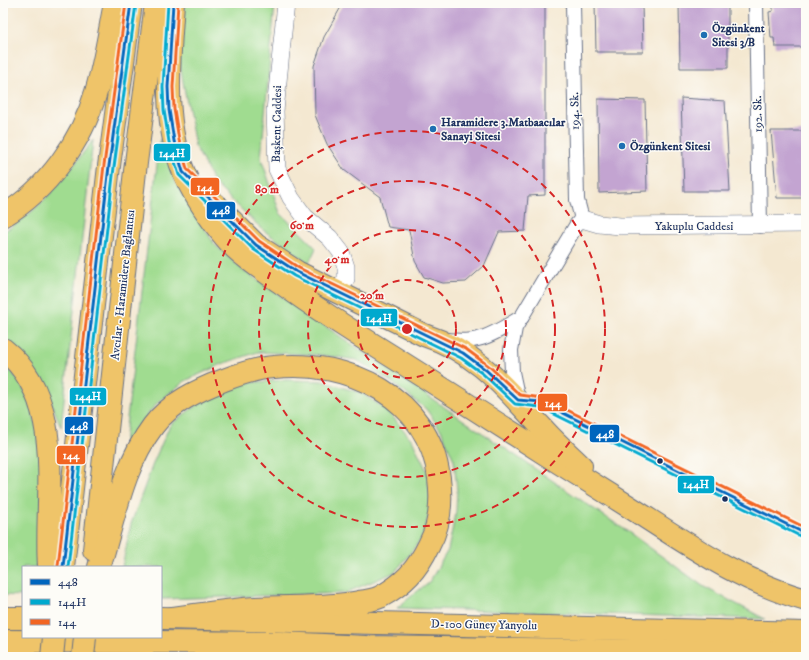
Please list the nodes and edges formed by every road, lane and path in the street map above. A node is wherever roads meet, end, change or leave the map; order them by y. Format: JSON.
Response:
{"nodes":[{"id":1,"x":115,"y":3,"type":"edge"},
{"id":2,"x":131,"y":3,"type":"edge"},
{"id":3,"x":156,"y":3,"type":"edge"},
{"id":4,"x":173,"y":3,"type":"edge"},
{"id":5,"x":286,"y":3,"type":"edge"},
{"id":6,"x":573,"y":3,"type":"edge"},
{"id":7,"x":756,"y":3,"type":"edge"},
{"id":8,"x":183,"y":172,"type":"junction"},
{"id":9,"x":3,"y":216,"type":"edge"},
{"id":10,"x":582,"y":219,"type":"junction"},
{"id":11,"x":806,"y":224,"type":"edge"},
{"id":12,"x":760,"y":226,"type":"junction"},
{"id":13,"x":338,"y":292,"type":"junction"},
{"id":14,"x":522,"y":317,"type":"junction"},
{"id":15,"x":439,"y":340,"type":"junction"},
{"id":16,"x":3,"y":349,"type":"edge"},
{"id":17,"x":518,"y":400,"type":"junction"},
{"id":18,"x":655,"y":523,"type":"junction"},
{"id":19,"x":806,"y":534,"type":"edge"},
{"id":20,"x":49,"y":566,"type":"edge"},
{"id":21,"x":63,"y":566,"type":"edge"},
{"id":22,"x":92,"y":566,"type":"edge"},
{"id":23,"x":99,"y":566,"type":"edge"},
{"id":24,"x":806,"y":600,"type":"edge"},
{"id":25,"x":3,"y":618,"type":"edge"},
{"id":26,"x":22,"y":618,"type":"edge"},
{"id":27,"x":167,"y":618,"type":"edge"},
{"id":28,"x":806,"y":633,"type":"edge"},
{"id":29,"x":54,"y":638,"type":"edge"},
{"id":30,"x":85,"y":638,"type":"edge"},
{"id":31,"x":3,"y":641,"type":"edge"},
{"id":32,"x":806,"y":653,"type":"edge"},
{"id":33,"x":52,"y":657,"type":"edge"},
{"id":34,"x":82,"y":657,"type":"edge"}],
"edges":[{"from":1,"to":9,"type":"main road"},
{"from":2,"to":21,"type":"main road"},
{"from":3,"to":22,"type":"main road","name":"Avcılar - Haramidere Bağlantısı"},
{"from":4,"to":8,"type":"main road"},
{"from":5,"to":13,"type":"street","name":"Başkent Caddesi"},
{"from":6,"to":10,"type":"street","name":"194. Sk."},
{"from":7,"to":12,"type":"street","name":"192. Sk."},
{"from":8,"to":13,"type":"main road"},
{"from":8,"to":18,"type":"main road"},
{"from":10,"to":12,"type":"street","name":"Yakuplu Caddesi"},
{"from":10,"to":14,"type":"street"},
{"from":11,"to":12,"type":"street","name":"Yakuplu Caddesi"},
{"from":13,"to":15,"type":"main road"},
{"from":14,"to":15,"type":"street"},
{"from":14,"to":17,"type":"street"},
{"from":15,"to":17,"type":"main road"},
{"from":16,"to":20,"type":"main road"},
{"from":17,"to":18,"type":"main road"},
{"from":17,"to":19,"type":"lane"},
{"from":18,"to":24,"type":"main road"},
{"from":23,"to":27,"type":"main road"},
{"from":25,"to":26,"type":"main road"},
{"from":27,"to":28,"type":"main road","name":"D-100 Güney Yanyolu"},
{"from":29,"to":33,"type":"main road","bridge":true},
{"from":30,"to":34,"type":"main road","bridge":true},
{"from":31,"to":32,"type":"main road"}]}
